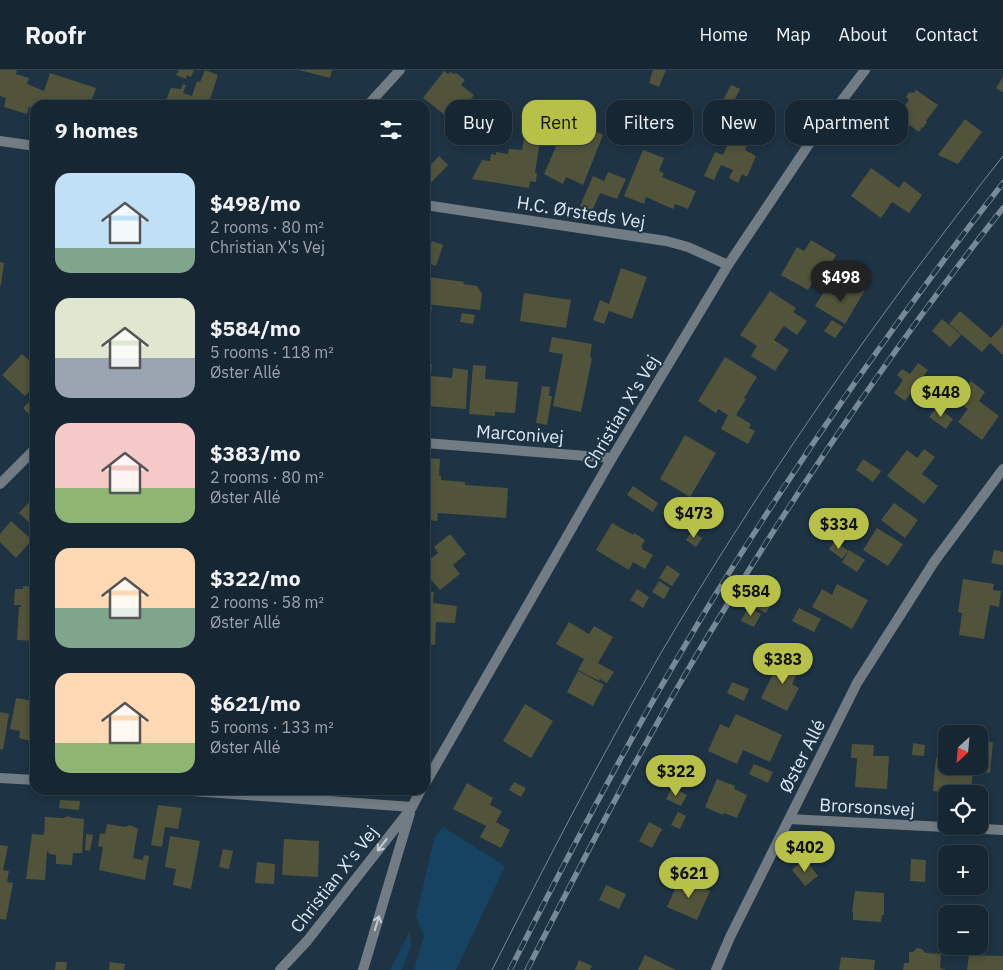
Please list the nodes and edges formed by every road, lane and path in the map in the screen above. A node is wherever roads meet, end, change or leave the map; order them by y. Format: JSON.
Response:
{"nodes":[{"id":1,"x":400,"y":70,"type":"edge"},
{"id":2,"x":865,"y":70,"type":"edge"},
{"id":3,"x":373,"y":100,"type":"edge"},
{"id":4,"x":0,"y":141,"type":"edge"},
{"id":5,"x":30,"y":145,"type":"edge"},
{"id":6,"x":430,"y":206,"type":"edge"},
{"id":7,"x":728,"y":265,"type":"junction"},
{"id":8,"x":430,"y":444,"type":"edge"},
{"id":9,"x":30,"y":454,"type":"edge"},
{"id":10,"x":612,"y":458,"type":"junction"},
{"id":11,"x":1003,"y":469,"type":"edge"},
{"id":12,"x":0,"y":484,"type":"edge"},
{"id":13,"x":430,"y":775,"type":"edge"},
{"id":14,"x":0,"y":778,"type":"edge"},
{"id":15,"x":30,"y":780,"type":"edge"},
{"id":16,"x":248,"y":795,"type":"edge"},
{"id":17,"x":418,"y":795,"type":"edge"},
{"id":18,"x":412,"y":807,"type":"junction"},
{"id":19,"x":789,"y":818,"type":"junction"},
{"id":20,"x":1003,"y":830,"type":"edge"},
{"id":21,"x":280,"y":970,"type":"edge"},
{"id":22,"x":363,"y":970,"type":"edge"},
{"id":23,"x":716,"y":970,"type":"edge"}],
"edges":[{"from":1,"to":3,"type":"street"},
{"from":2,"to":7,"type":"street","name":"Christian X's Vej"},
{"from":4,"to":5,"type":"street"},
{"from":6,"to":7,"type":"street","name":"H.C. Ørsteds Vej"},
{"from":7,"to":10,"type":"street","name":"Christian X's Vej"},
{"from":8,"to":10,"type":"street","name":"Marconivej"},
{"from":9,"to":12,"type":"street"},
{"from":10,"to":13,"type":"street","name":"Christian X's Vej"},
{"from":11,"to":19,"type":"street","name":"Øster Allé"},
{"from":14,"to":15,"type":"street"},
{"from":16,"to":18,"type":"street"},
{"from":17,"to":18,"type":"street","name":"Christian X's Vej"},
{"from":18,"to":21,"type":"street","name":"Christian X's Vej","one_way":true},
{"from":22,"to":18,"type":"street","name":"Christian X's Vej","one_way":true},
{"from":19,"to":20,"type":"street","name":"Brorsonsvej"},
{"from":19,"to":23,"type":"street","name":"Øster Allé"}]}
